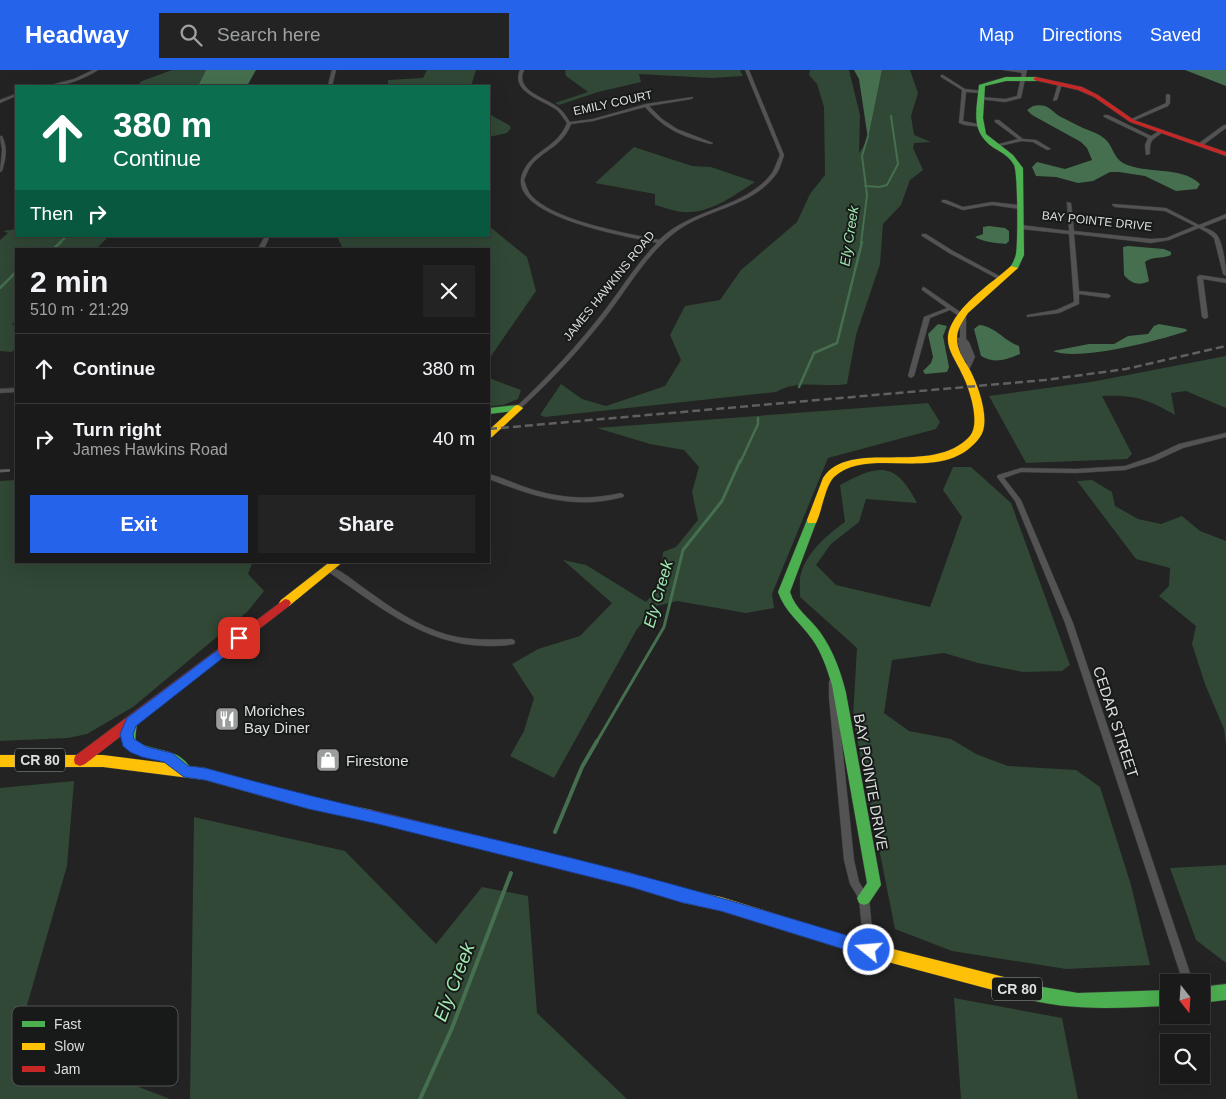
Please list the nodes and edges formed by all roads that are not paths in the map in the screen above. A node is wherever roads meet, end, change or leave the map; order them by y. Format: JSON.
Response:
{"nodes":[{"id":1,"x":96,"y":70,"type":"edge"},
{"id":2,"x":334,"y":70,"type":"edge"},
{"id":3,"x":522,"y":70,"type":"edge"},
{"id":4,"x":747,"y":70,"type":"edge"},
{"id":5,"x":1005,"y":70,"type":"edge"},
{"id":6,"x":1024,"y":74,"type":"edge"},
{"id":7,"x":942,"y":76,"type":"dead end"},
{"id":8,"x":1060,"y":84,"type":"junction"},
{"id":9,"x":53,"y":85,"type":"edge"},
{"id":10,"x":330,"y":85,"type":"edge"},
{"id":11,"x":964,"y":90,"type":"junction"},
{"id":12,"x":15,"y":94,"type":"edge"},
{"id":13,"x":981,"y":95,"type":"junction"},
{"id":14,"x":1168,"y":95,"type":"dead end"},
{"id":15,"x":691,"y":98,"type":"dead end"},
{"id":16,"x":1055,"y":100,"type":"dead end"},
{"id":17,"x":0,"y":101,"type":"edge"},
{"id":18,"x":646,"y":104,"type":"junction"},
{"id":19,"x":1106,"y":116,"type":"dead end"},
{"id":20,"x":1130,"y":120,"type":"junction"},
{"id":21,"x":998,"y":121,"type":"dead end"},
{"id":22,"x":569,"y":123,"type":"junction"},
{"id":23,"x":980,"y":126,"type":"junction"},
{"id":24,"x":1226,"y":126,"type":"edge"},
{"id":25,"x":1156,"y":135,"type":"junction"},
{"id":26,"x":0,"y":137,"type":"edge"},
{"id":27,"x":1022,"y":140,"type":"junction"},
{"id":28,"x":711,"y":143,"type":"dead end"},
{"id":29,"x":997,"y":146,"type":"junction"},
{"id":30,"x":1200,"y":146,"type":"junction"},
{"id":31,"x":1049,"y":149,"type":"dead end"},
{"id":32,"x":1148,"y":154,"type":"dead end"},
{"id":33,"x":1226,"y":154,"type":"edge"},
{"id":34,"x":0,"y":171,"type":"edge"},
{"id":35,"x":944,"y":201,"type":"dead end"},
{"id":36,"x":1069,"y":203,"type":"dead end"},
{"id":37,"x":1115,"y":205,"type":"dead end"},
{"id":38,"x":1019,"y":207,"type":"junction"},
{"id":39,"x":1226,"y":216,"type":"edge"},
{"id":40,"x":1199,"y":226,"type":"junction"},
{"id":41,"x":1021,"y":227,"type":"junction"},
{"id":42,"x":1072,"y":233,"type":"junction"},
{"id":43,"x":924,"y":235,"type":"dead end"},
{"id":44,"x":660,"y":242,"type":"junction"},
{"id":45,"x":1226,"y":272,"type":"edge"},
{"id":46,"x":1002,"y":279,"type":"junction"},
{"id":47,"x":1226,"y":281,"type":"edge"},
{"id":48,"x":924,"y":290,"type":"dead end"},
{"id":49,"x":1076,"y":292,"type":"junction"},
{"id":50,"x":1108,"y":296,"type":"dead end"},
{"id":51,"x":951,"y":308,"type":"junction"},
{"id":52,"x":964,"y":316,"type":"junction"},
{"id":53,"x":1029,"y":316,"type":"dead end"},
{"id":54,"x":1205,"y":317,"type":"dead end"},
{"id":55,"x":911,"y":376,"type":"dead end"},
{"id":56,"x":15,"y":390,"type":"edge"},
{"id":57,"x":0,"y":391,"type":"edge"},
{"id":58,"x":518,"y":408,"type":"junction"},
{"id":59,"x":490,"y":411,"type":"edge"},
{"id":60,"x":490,"y":434,"type":"edge"},
{"id":61,"x":1226,"y":435,"type":"edge"},
{"id":62,"x":490,"y":476,"type":"edge"},
{"id":63,"x":621,"y":495,"type":"dead end"},
{"id":64,"x":335,"y":565,"type":"edge"},
{"id":65,"x":511,"y":642,"type":"dead end"},
{"id":66,"x":834,"y":670,"type":"junction"},
{"id":67,"x":131,"y":722,"type":"junction"},
{"id":68,"x":80,"y":760,"type":"junction"},
{"id":69,"x":0,"y":761,"type":"edge"},
{"id":70,"x":184,"y":771,"type":"junction"},
{"id":71,"x":864,"y":898,"type":"junction"},
{"id":72,"x":869,"y":950,"type":"junction"},
{"id":73,"x":1185,"y":974,"type":"edge"},
{"id":74,"x":1226,"y":992,"type":"edge"},
{"id":75,"x":1210,"y":994,"type":"edge"},
{"id":76,"x":1160,"y":998,"type":"edge"}],
"edges":[{"from":1,"to":9,"type":"street"},
{"from":2,"to":10,"type":"street"},
{"from":3,"to":22,"type":"street"},
{"from":4,"to":44,"type":"street","name":"JAMES HAWKINS ROAD"},
{"from":5,"to":6,"type":"street"},
{"from":6,"to":8,"type":"street"},
{"from":6,"to":13,"type":"street"},
{"from":6,"to":13,"type":"street"},
{"from":7,"to":11,"type":"street"},
{"from":8,"to":16,"type":"street"},
{"from":8,"to":20,"type":"street"},
{"from":11,"to":13,"type":"street"},
{"from":11,"to":23,"type":"street"},
{"from":12,"to":17,"type":"street"},
{"from":13,"to":23,"type":"street"},
{"from":14,"to":20,"type":"street"},
{"from":15,"to":18,"type":"street","name":"EMILY COURT"},
{"from":18,"to":22,"type":"street","name":"EMILY COURT"},
{"from":18,"to":28,"type":"street"},
{"from":19,"to":25,"type":"street"},
{"from":20,"to":25,"type":"street"},
{"from":21,"to":27,"type":"street"},
{"from":22,"to":44,"type":"street"},
{"from":23,"to":29,"type":"street","name":"BAY POINTE DRIVE"},
{"from":24,"to":30,"type":"street"},
{"from":25,"to":30,"type":"street"},
{"from":25,"to":32,"type":"street"},
{"from":26,"to":34,"type":"street"},
{"from":27,"to":29,"type":"street"},
{"from":27,"to":31,"type":"street"},
{"from":29,"to":38,"type":"street","name":"BAY POINTE DRIVE"},
{"from":30,"to":33,"type":"street"},
{"from":35,"to":38,"type":"street"},
{"from":36,"to":42,"type":"street"},
{"from":37,"to":40,"type":"street"},
{"from":38,"to":41,"type":"street","name":"BAY POINTE DRIVE"},
{"from":39,"to":40,"type":"street","name":"BAY POINTE DRIVE"},
{"from":40,"to":42,"type":"street","name":"BAY POINTE DRIVE"},
{"from":40,"to":45,"type":"street"},
{"from":41,"to":42,"type":"street","name":"BAY POINTE DRIVE"},
{"from":41,"to":46,"type":"street","name":"BAY POINTE DRIVE"},
{"from":42,"to":49,"type":"street"},
{"from":43,"to":46,"type":"street"},
{"from":44,"to":58,"type":"street","name":"JAMES HAWKINS ROAD"},
{"from":46,"to":52,"type":"street","name":"BAY POINTE DRIVE"},
{"from":47,"to":54,"type":"street"},
{"from":48,"to":51,"type":"street"},
{"from":49,"to":50,"type":"street"},
{"from":49,"to":53,"type":"street"},
{"from":51,"to":52,"type":"street"},
{"from":51,"to":55,"type":"street"},
{"from":52,"to":66,"type":"street","name":"BAY POINTE DRIVE"},
{"from":56,"to":57,"type":"street"},
{"from":58,"to":59,"type":"street"},
{"from":58,"to":60,"type":"street","name":"JAMES HAWKINS ROAD"},
{"from":61,"to":73,"type":"street","name":"CEDAR STREET"},
{"from":62,"to":63,"type":"street"},
{"from":64,"to":65,"type":"street"},
{"from":64,"to":67,"type":"street"},
{"from":66,"to":71,"type":"street","name":"BAY POINTE DRIVE"},
{"from":66,"to":71,"type":"street","name":"BAY POINTE DRIVE"},
{"from":67,"to":68,"type":"street"},
{"from":67,"to":70,"type":"street"},
{"from":68,"to":69,"type":"street","number":"CR 80"},
{"from":68,"to":70,"type":"street","number":"CR 80"},
{"from":70,"to":72,"type":"street","number":"CR 80"},
{"from":71,"to":72,"type":"street","name":"BAY POINTE DRIVE"},
{"from":72,"to":76,"type":"street","number":"CR 80"},
{"from":74,"to":75,"type":"street"}]}
